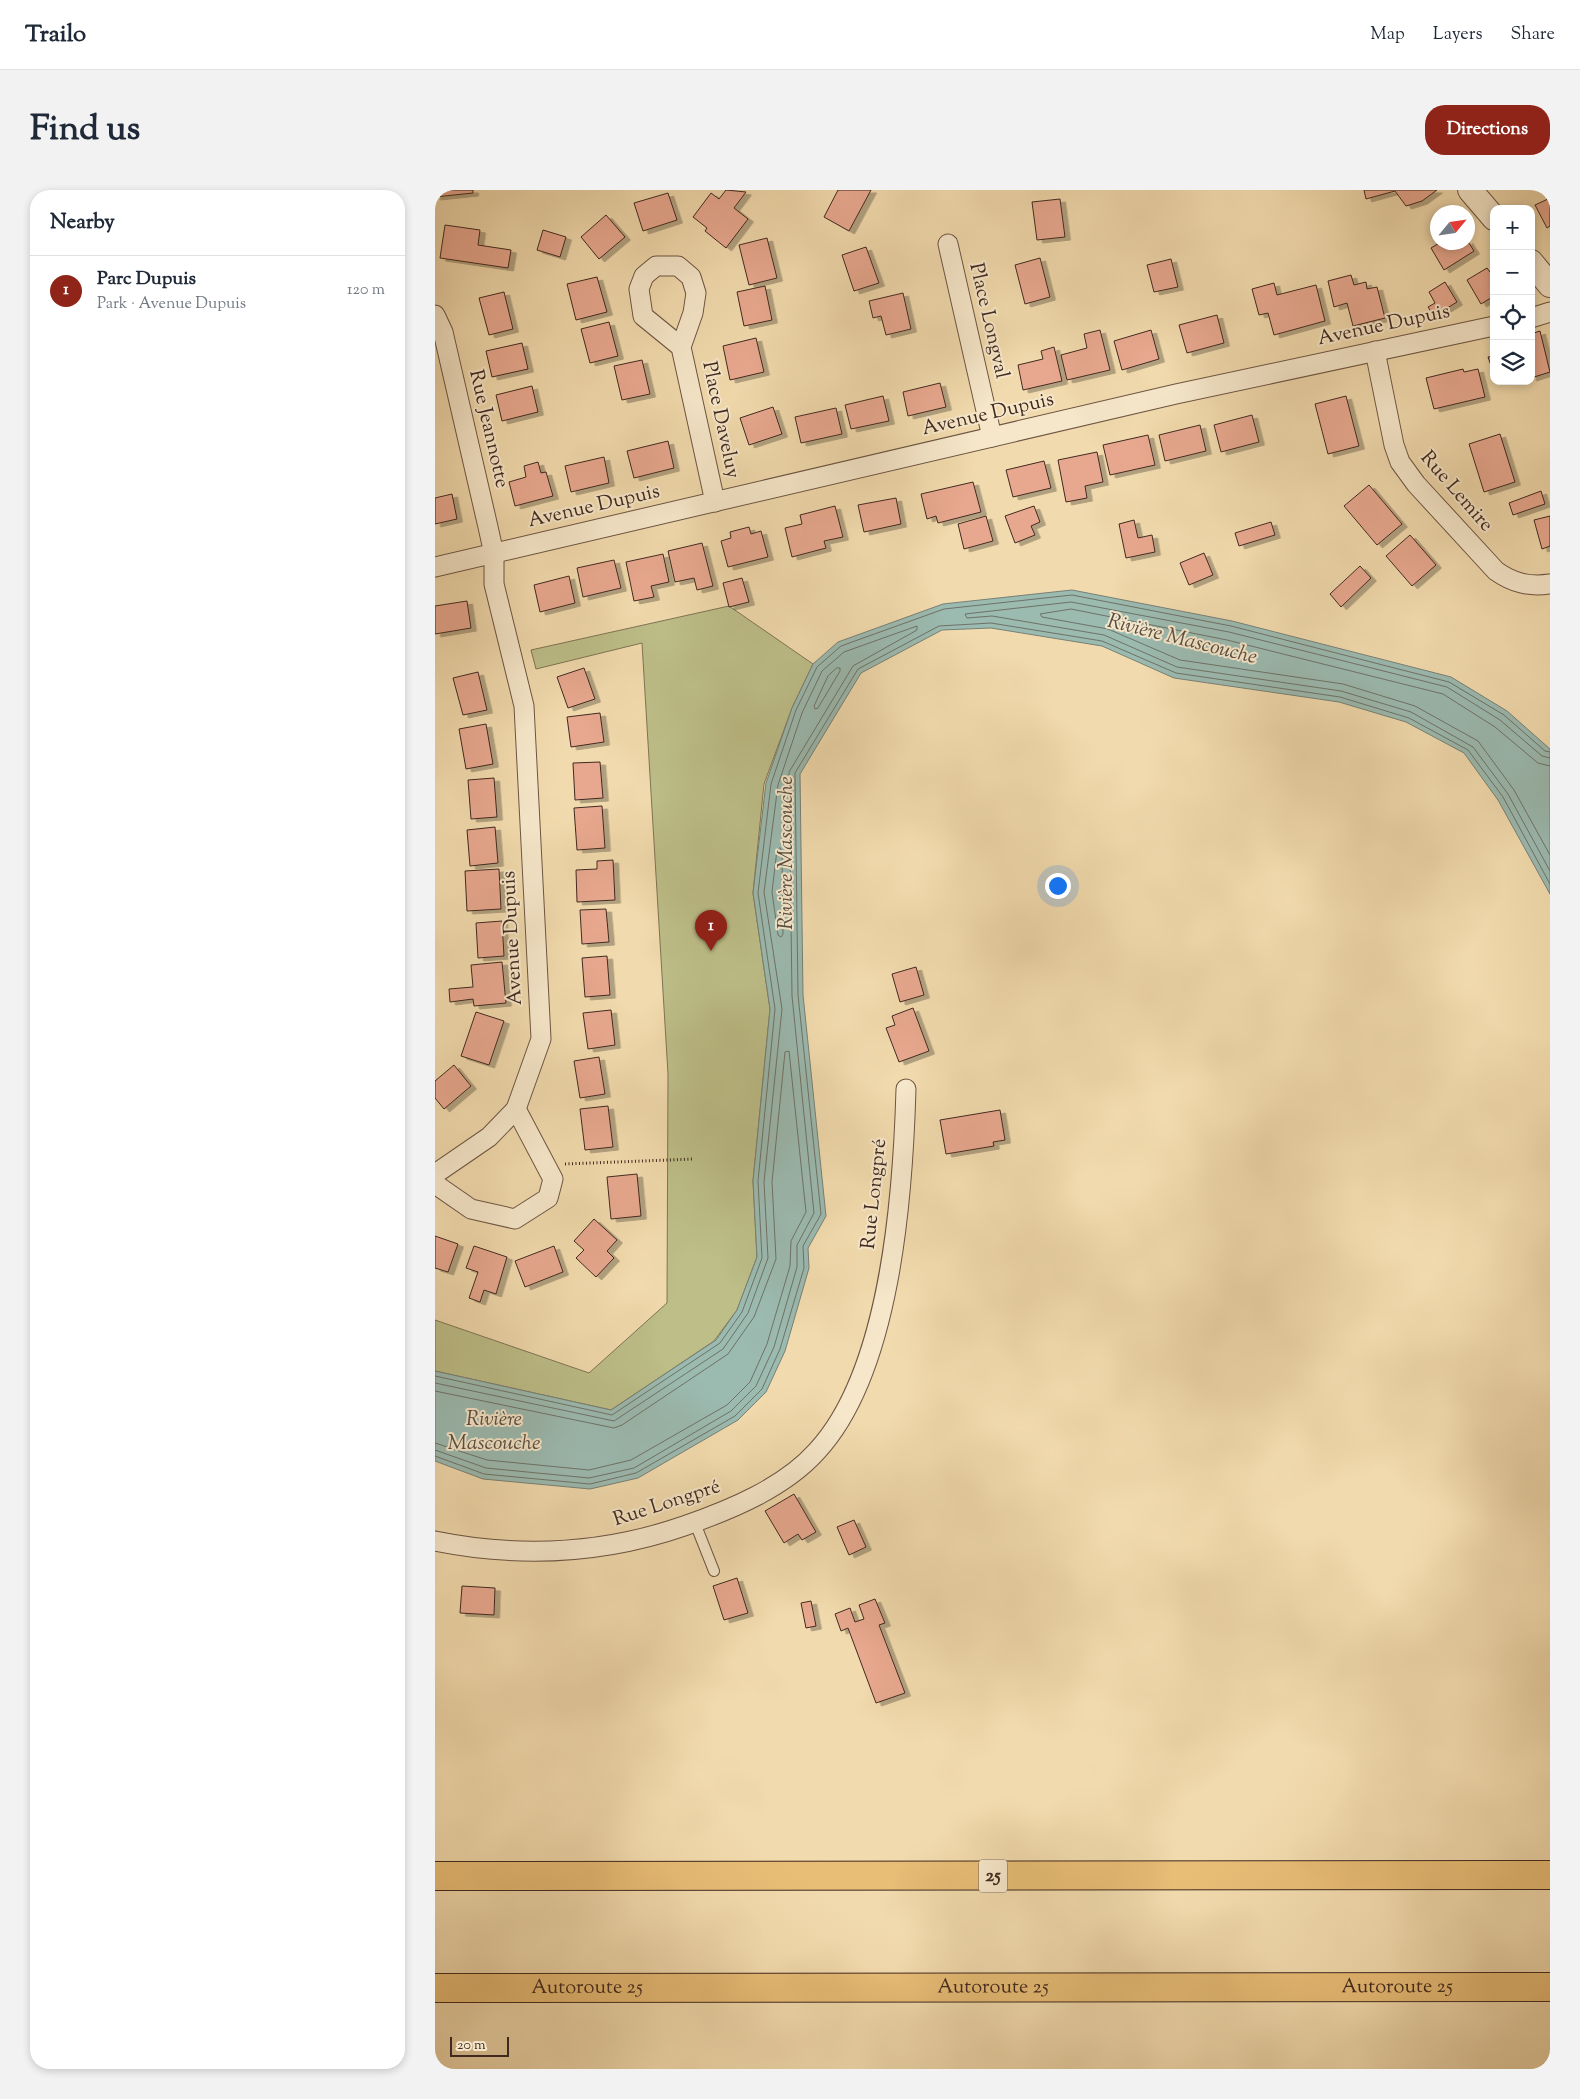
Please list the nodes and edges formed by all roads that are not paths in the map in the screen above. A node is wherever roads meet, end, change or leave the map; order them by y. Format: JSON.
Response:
{"nodes":[{"id":1,"x":1470,"y":190,"type":"edge"},
{"id":2,"x":1490,"y":213,"type":"edge"},
{"id":3,"x":948,"y":244,"type":"dead end"},
{"id":4,"x":1535,"y":267,"type":"edge"},
{"id":5,"x":1550,"y":285,"type":"edge"},
{"id":6,"x":1550,"y":312,"type":"edge"},
{"id":7,"x":435,"y":315,"type":"edge"},
{"id":8,"x":1535,"y":317,"type":"edge"},
{"id":9,"x":1490,"y":327,"type":"edge"},
{"id":10,"x":681,"y":347,"type":"dead end"},
{"id":11,"x":1375,"y":351,"type":"junction"},
{"id":12,"x":992,"y":437,"type":"junction"},
{"id":13,"x":715,"y":502,"type":"junction"},
{"id":14,"x":494,"y":554,"type":"junction"},
{"id":15,"x":435,"y":567,"type":"edge"},
{"id":16,"x":1550,"y":584,"type":"edge"},
{"id":17,"x":906,"y":1089,"type":"dead end"},
{"id":18,"x":516,"y":1109,"type":"junction"},
{"id":19,"x":435,"y":1174,"type":"edge"},
{"id":20,"x":435,"y":1184,"type":"edge"},
{"id":21,"x":695,"y":1522,"type":"junction"},
{"id":22,"x":435,"y":1541,"type":"edge"},
{"id":23,"x":714,"y":1571,"type":"dead end"},
{"id":24,"x":1550,"y":1875,"type":"edge"},
{"id":25,"x":435,"y":1876,"type":"edge"},
{"id":26,"x":1550,"y":1987,"type":"edge"},
{"id":27,"x":435,"y":1988,"type":"edge"}],
"edges":[{"from":1,"to":2,"type":"street"},
{"from":3,"to":12,"type":"street","name":"Place Longval"},
{"from":4,"to":5,"type":"street"},
{"from":6,"to":8,"type":"street"},
{"from":7,"to":14,"type":"street","name":"Rue Jeannotte"},
{"from":9,"to":11,"type":"street","name":"Avenue Dupuis"},
{"from":10,"to":13,"type":"street","name":"Place Daveluy"},
{"from":11,"to":12,"type":"street","name":"Avenue Dupuis"},
{"from":11,"to":16,"type":"street","name":"Rue Lemire"},
{"from":12,"to":13,"type":"street","name":"Avenue Dupuis"},
{"from":13,"to":14,"type":"street","name":"Avenue Dupuis"},
{"from":14,"to":15,"type":"street","name":"Avenue Dupuis"},
{"from":14,"to":18,"type":"street","name":"Avenue Dupuis"},
{"from":17,"to":21,"type":"street","name":"Rue Longpré"},
{"from":18,"to":19,"type":"street","name":"Avenue Dupuis"},
{"from":18,"to":20,"type":"street"},
{"from":21,"to":22,"type":"street","name":"Rue Longpré"},
{"from":21,"to":23,"type":"lane"},
{"from":24,"to":25,"type":"highway","number":"25"},
{"from":26,"to":27,"type":"highway","name":"Autoroute 25"}]}
